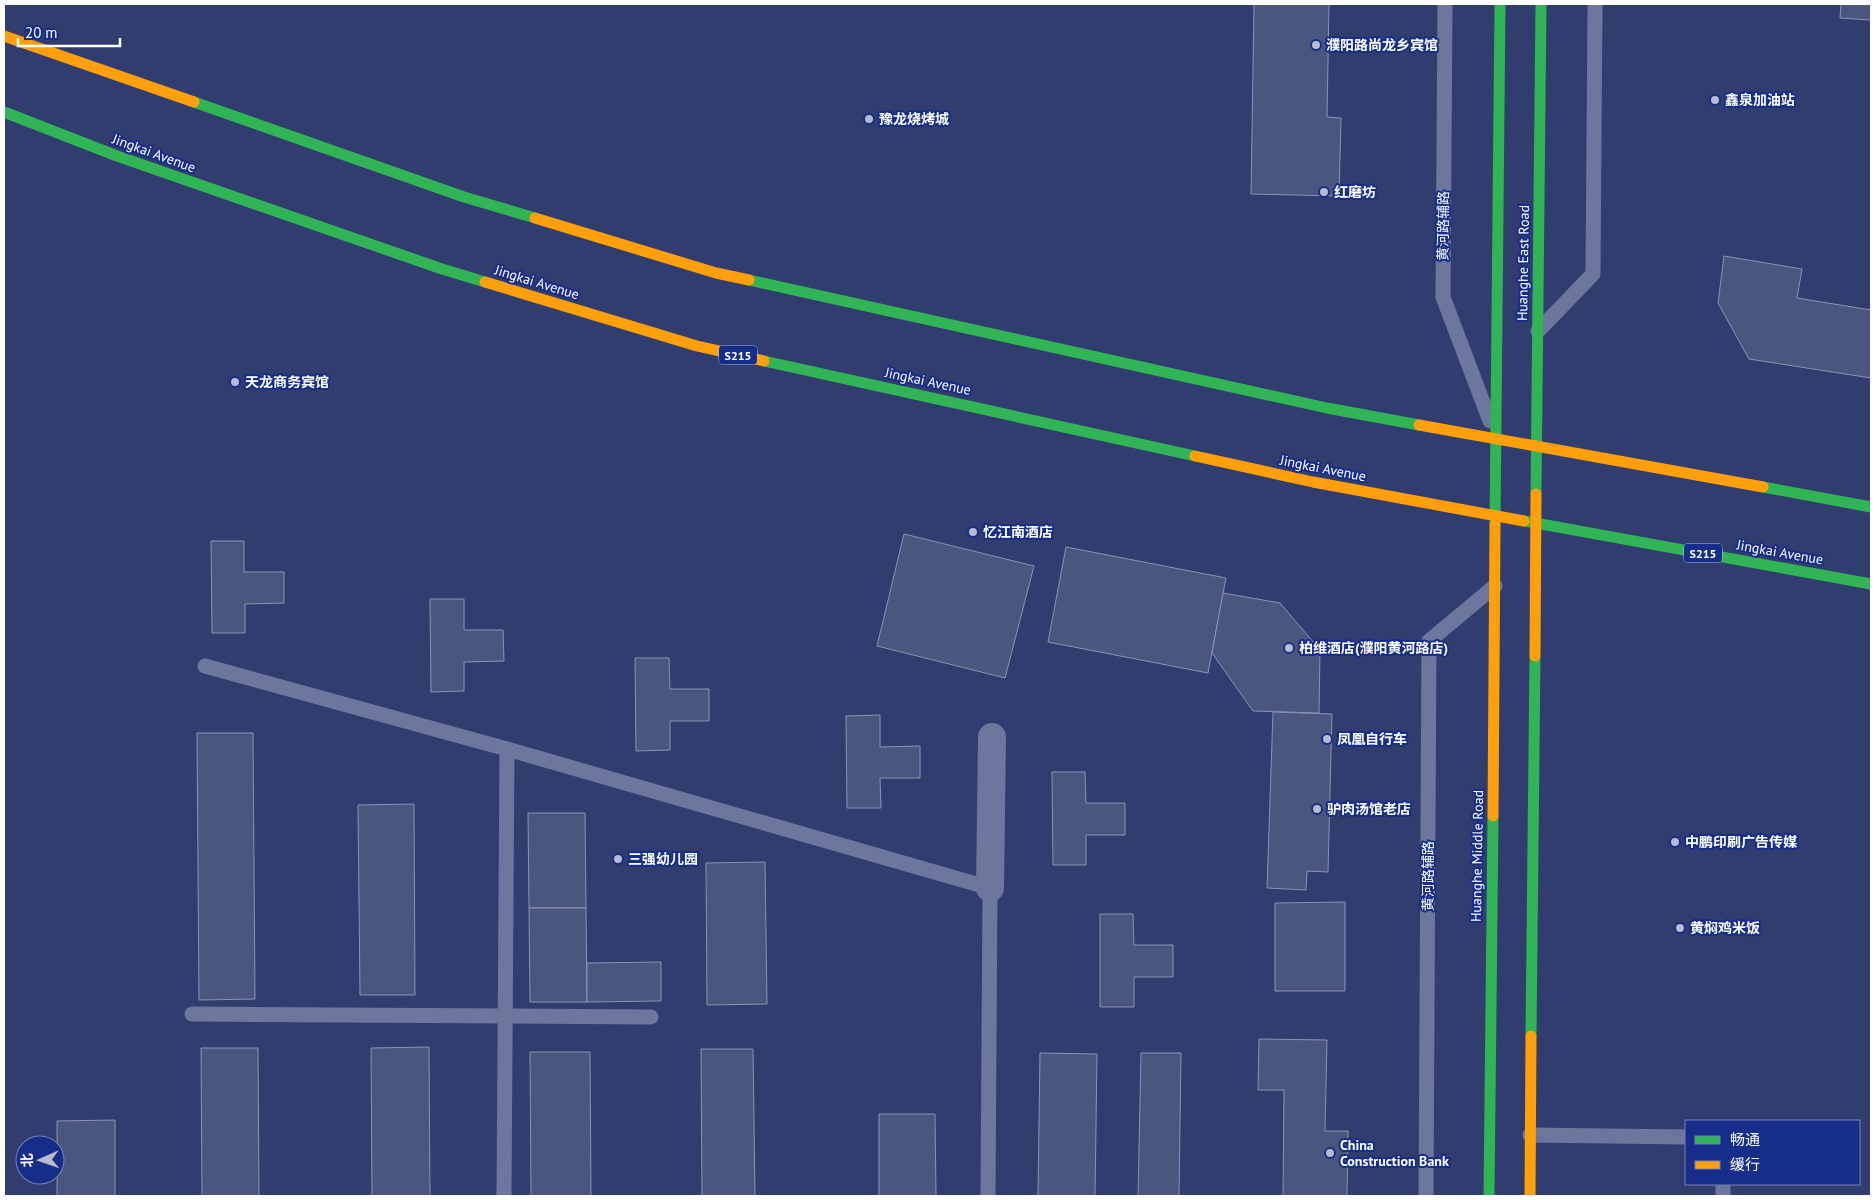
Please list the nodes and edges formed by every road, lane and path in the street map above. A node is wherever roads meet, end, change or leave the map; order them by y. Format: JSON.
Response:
{"nodes":[{"id":1,"x":1445,"y":4,"type":"edge"},
{"id":2,"x":1500,"y":4,"type":"edge"},
{"id":3,"x":1540,"y":4,"type":"edge"},
{"id":4,"x":1596,"y":4,"type":"edge"},
{"id":5,"x":4,"y":36,"type":"edge"},
{"id":6,"x":4,"y":112,"type":"edge"},
{"id":7,"x":1537,"y":332,"type":"junction"},
{"id":8,"x":1496,"y":438,"type":"junction"},
{"id":9,"x":1536,"y":446,"type":"junction"},
{"id":10,"x":1871,"y":507,"type":"edge"},
{"id":11,"x":1495,"y":515,"type":"junction"},
{"id":12,"x":1535,"y":523,"type":"junction"},
{"id":13,"x":1871,"y":584,"type":"edge"},
{"id":14,"x":1495,"y":586,"type":"junction"},
{"id":15,"x":205,"y":666,"type":"dead end"},
{"id":16,"x":992,"y":737,"type":"dead end"},
{"id":17,"x":507,"y":749,"type":"junction"},
{"id":18,"x":990,"y":888,"type":"junction"},
{"id":19,"x":192,"y":1014,"type":"dead end"},
{"id":20,"x":504,"y":1016,"type":"junction"},
{"id":21,"x":652,"y":1017,"type":"dead end"},
{"id":22,"x":1530,"y":1136,"type":"junction"},
{"id":23,"x":1685,"y":1137,"type":"edge"},
{"id":24,"x":504,"y":1196,"type":"edge"},
{"id":25,"x":988,"y":1196,"type":"edge"},
{"id":26,"x":1426,"y":1196,"type":"edge"},
{"id":27,"x":1489,"y":1196,"type":"edge"},
{"id":28,"x":1530,"y":1196,"type":"edge"}],
"edges":[{"from":1,"to":8,"type":"lane","name":"黄河路辅路"},
{"from":2,"to":8,"type":"main road","name":"Huanghe East Road"},
{"from":3,"to":7,"type":"main road","name":"Huanghe East Road"},
{"from":4,"to":7,"type":"lane"},
{"from":5,"to":8,"type":"main road"},
{"from":6,"to":11,"type":"main road","name":"Jingkai Avenue","number":"S215"},
{"from":7,"to":9,"type":"main road","name":"Huanghe East Road"},
{"from":8,"to":9,"type":"main road"},
{"from":8,"to":11,"type":"main road","name":"Huanghe East Road"},
{"from":9,"to":10,"type":"main road"},
{"from":9,"to":12,"type":"main road","name":"Huanghe East Road"},
{"from":11,"to":12,"type":"main road","name":"Jingkai Avenue","number":"S215"},
{"from":11,"to":14,"type":"main road","name":"Huanghe Middle Road"},
{"from":12,"to":13,"type":"main road","name":"Jingkai Avenue","number":"S215"},
{"from":12,"to":22,"type":"main road"},
{"from":14,"to":26,"type":"lane","name":"黄河路辅路"},
{"from":14,"to":27,"type":"main road","name":"Huanghe Middle Road"},
{"from":15,"to":17,"type":"lane"},
{"from":16,"to":18,"type":"street"},
{"from":17,"to":18,"type":"lane"},
{"from":17,"to":20,"type":"lane"},
{"from":18,"to":25,"type":"lane"},
{"from":19,"to":20,"type":"lane"},
{"from":20,"to":21,"type":"lane"},
{"from":20,"to":24,"type":"lane"},
{"from":22,"to":23,"type":"lane"},
{"from":22,"to":28,"type":"main road"}]}
